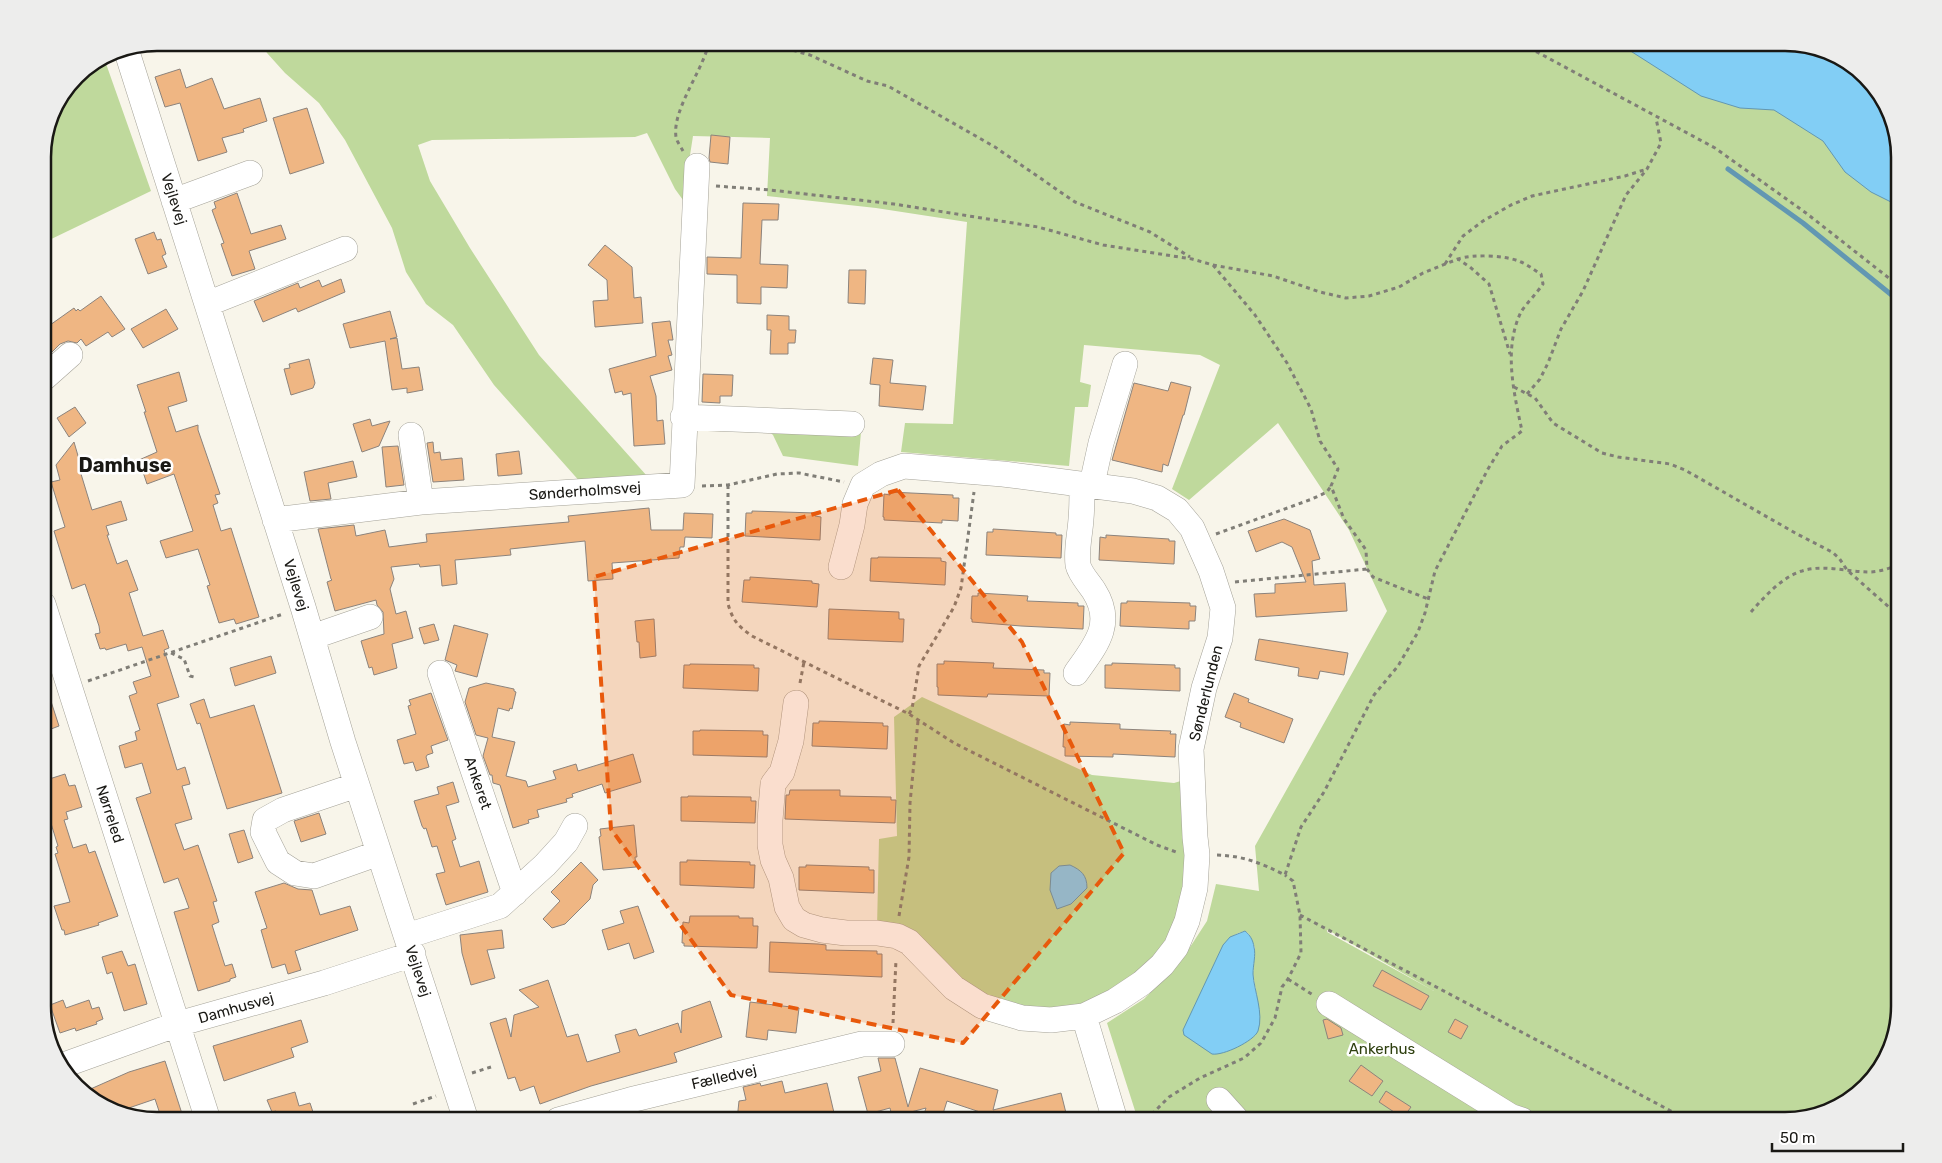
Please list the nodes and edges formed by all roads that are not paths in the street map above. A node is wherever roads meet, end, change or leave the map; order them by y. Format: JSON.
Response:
{"nodes":[{"id":1,"x":128,"y":56,"type":"edge"},
{"id":2,"x":250,"y":173,"type":"dead end"},
{"id":3,"x":696,"y":175,"type":"road end"},
{"id":4,"x":174,"y":201,"type":"junction"},
{"id":5,"x":345,"y":249,"type":"dead end"},
{"id":6,"x":207,"y":304,"type":"junction"},
{"id":7,"x":70,"y":355,"type":"dead end"},
{"id":8,"x":1125,"y":364,"type":"dead end"},
{"id":9,"x":51,"y":372,"type":"edge"},
{"id":10,"x":684,"y":417,"type":"junction"},
{"id":11,"x":852,"y":424,"type":"dead end"},
{"id":12,"x":411,"y":435,"type":"dead end"},
{"id":13,"x":1087,"y":484,"type":"junction"},
{"id":14,"x":421,"y":502,"type":"junction"},
{"id":15,"x":275,"y":520,"type":"junction"},
{"id":16,"x":841,"y":568,"type":"dead end"},
{"id":17,"x":370,"y":617,"type":"dead end"},
{"id":18,"x":312,"y":637,"type":"junction"},
{"id":19,"x":51,"y":642,"type":"edge"},
{"id":20,"x":1076,"y":673,"type":"dead end"},
{"id":21,"x":440,"y":674,"type":"dead end"},
{"id":22,"x":58,"y":675,"type":"edge"},
{"id":23,"x":796,"y":703,"type":"dead end"},
{"id":24,"x":357,"y":785,"type":"junction"},
{"id":25,"x":575,"y":826,"type":"dead end"},
{"id":26,"x":379,"y":853,"type":"junction"},
{"id":27,"x":515,"y":893,"type":"junction"},
{"id":28,"x":410,"y":945,"type":"junction"},
{"id":29,"x":1328,"y":1004,"type":"road end"},
{"id":30,"x":1084,"y":1016,"type":"junction"},
{"id":31,"x":178,"y":1024,"type":"junction"},
{"id":32,"x":892,"y":1044,"type":"road end"},
{"id":33,"x":68,"y":1063,"type":"edge"},
{"id":34,"x":1219,"y":1100,"type":"dead end"},
{"id":35,"x":206,"y":1112,"type":"edge"},
{"id":36,"x":463,"y":1112,"type":"edge"},
{"id":37,"x":587,"y":1112,"type":"edge"},
{"id":38,"x":1113,"y":1112,"type":"edge"},
{"id":39,"x":1230,"y":1112,"type":"edge"},
{"id":40,"x":1504,"y":1112,"type":"edge"}],
"edges":[{"from":1,"to":4,"type":"street","name":"Vejlevej"},
{"from":2,"to":4,"type":"street"},
{"from":3,"to":10,"type":"street"},
{"from":4,"to":6,"type":"street","name":"Vejlevej"},
{"from":5,"to":6,"type":"street"},
{"from":6,"to":15,"type":"street","name":"Vejlevej"},
{"from":7,"to":9,"type":"street"},
{"from":8,"to":13,"type":"street"},
{"from":10,"to":11,"type":"street"},
{"from":10,"to":14,"type":"street","name":"Sønderholmsvej"},
{"from":12,"to":14,"type":"street"},
{"from":13,"to":16,"type":"street","name":"Sønderlunden"},
{"from":13,"to":20,"type":"street"},
{"from":13,"to":30,"type":"street","name":"Sønderlunden"},
{"from":14,"to":15,"type":"street","name":"Sønderholmsvej"},
{"from":15,"to":18,"type":"street","name":"Vejlevej"},
{"from":17,"to":18,"type":"street"},
{"from":18,"to":24,"type":"street","name":"Vejlevej"},
{"from":19,"to":22,"type":"street","name":"Nørreled"},
{"from":21,"to":27,"type":"street","name":"Ankeret"},
{"from":22,"to":31,"type":"street","name":"Nørreled"},
{"from":23,"to":30,"type":"street","name":"Sønderlunden"},
{"from":24,"to":26,"type":"street","name":"Vejlevej"},
{"from":24,"to":26,"type":"street"},
{"from":25,"to":27,"type":"street"},
{"from":26,"to":28,"type":"street","name":"Vejlevej"},
{"from":27,"to":28,"type":"street"},
{"from":28,"to":31,"type":"street","name":"Damhusvej"},
{"from":28,"to":36,"type":"street","name":"Vejlevej"},
{"from":29,"to":40,"type":"street"},
{"from":30,"to":38,"type":"street"},
{"from":31,"to":33,"type":"street","name":"Damhusvej"},
{"from":31,"to":35,"type":"street","name":"Nørreled"},
{"from":32,"to":37,"type":"street","name":"Fælledvej"},
{"from":34,"to":39,"type":"street"}]}
